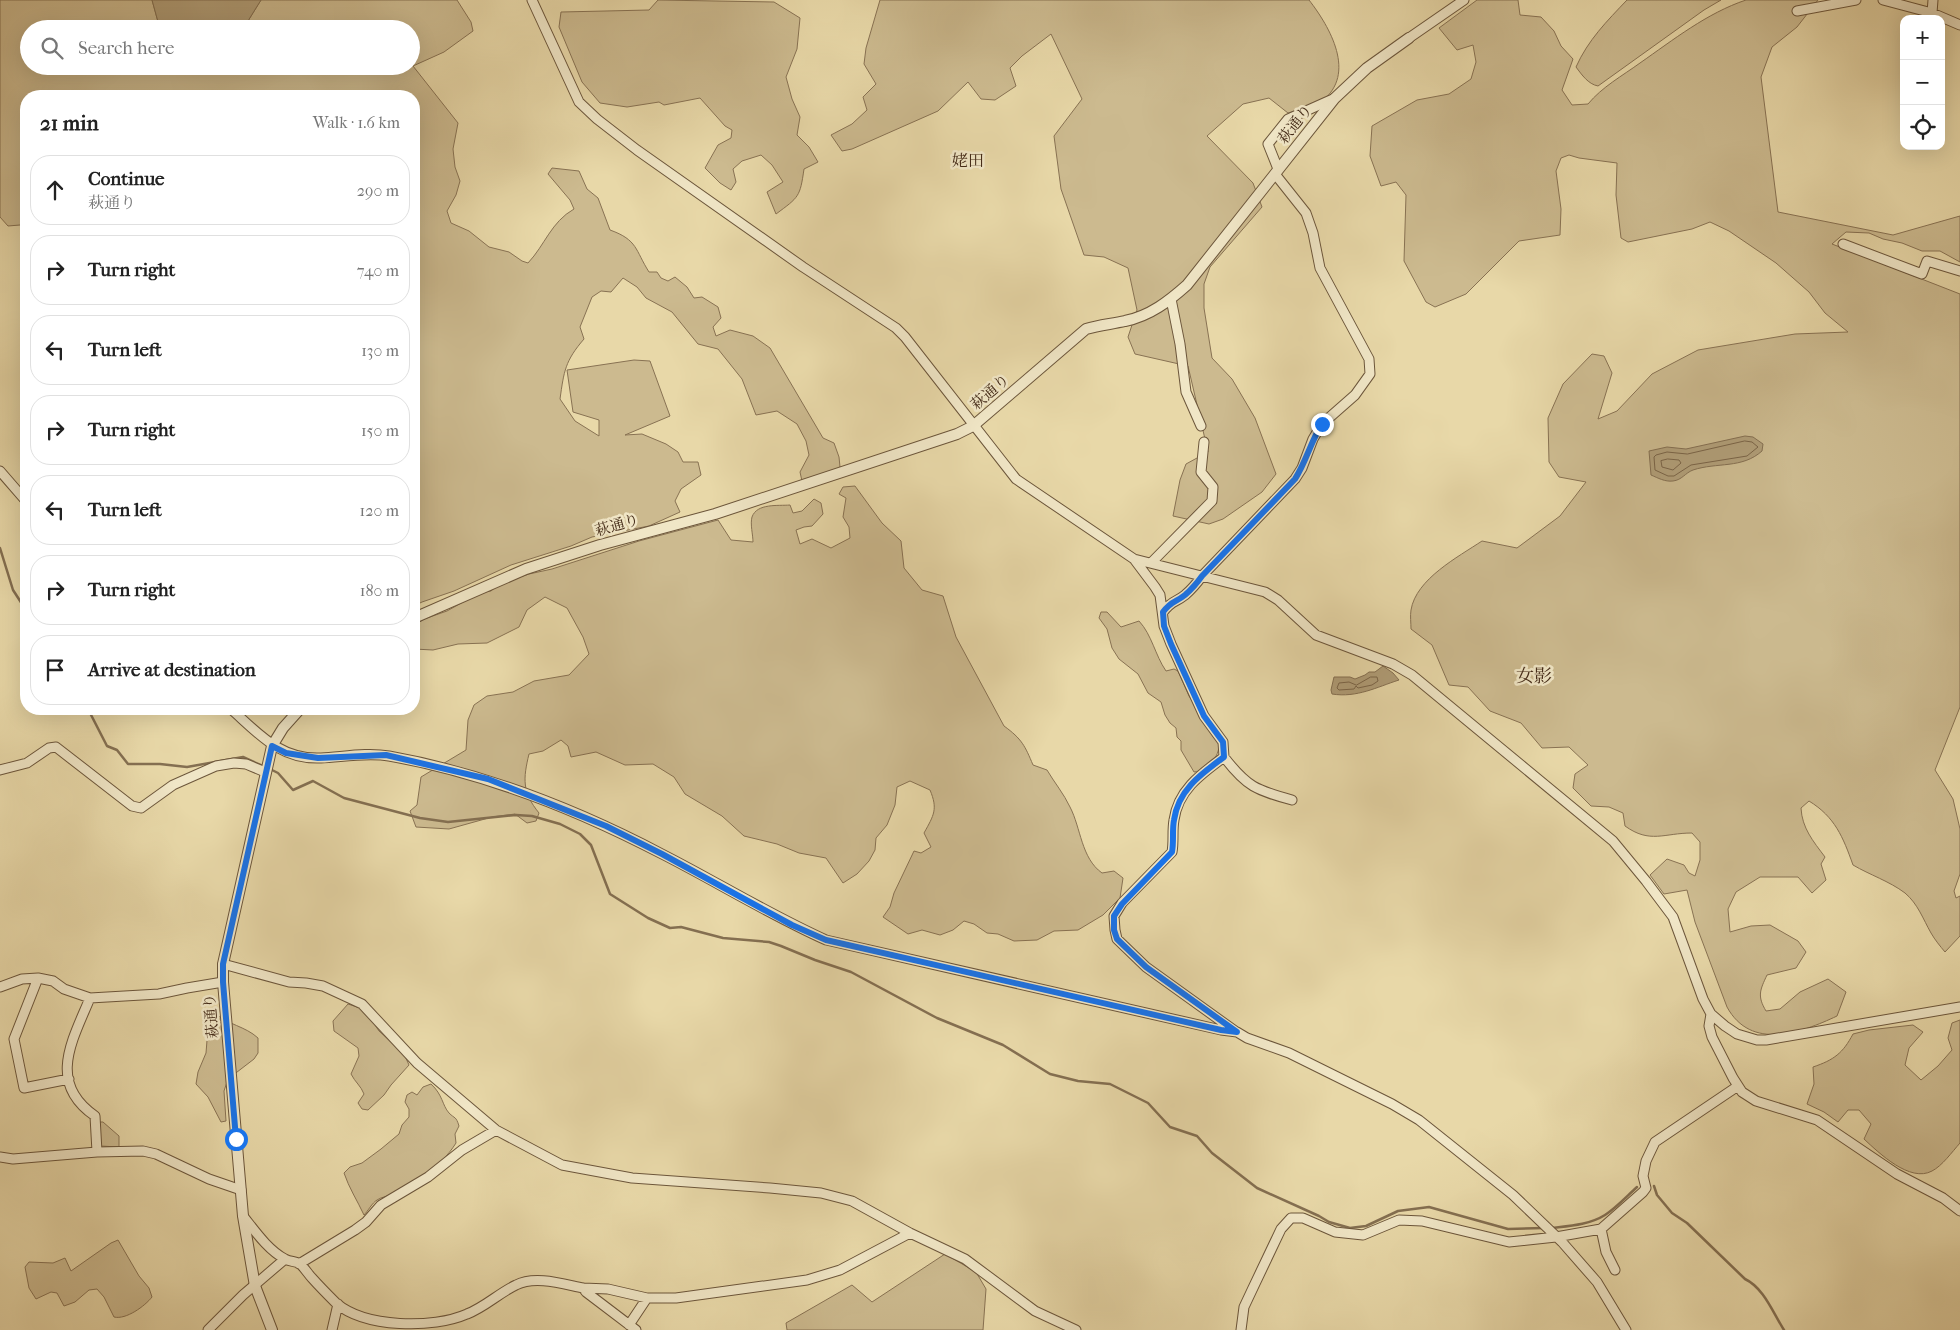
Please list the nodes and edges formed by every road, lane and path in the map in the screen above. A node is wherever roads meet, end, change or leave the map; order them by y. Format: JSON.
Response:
{"nodes":[{"id":1,"x":532,"y":0,"type":"edge"},
{"id":2,"x":1464,"y":0,"type":"edge"},
{"id":3,"x":1856,"y":0,"type":"edge"},
{"id":4,"x":1883,"y":0,"type":"edge"},
{"id":5,"x":1933,"y":0,"type":"edge"},
{"id":6,"x":1798,"y":11,"type":"dead end"},
{"id":7,"x":1932,"y":12,"type":"junction"},
{"id":8,"x":1960,"y":25,"type":"edge"},
{"id":9,"x":1409,"y":38,"type":"joint"},
{"id":10,"x":1335,"y":98,"type":"junction"},
{"id":11,"x":1276,"y":171,"type":"junction"},
{"id":12,"x":1843,"y":244,"type":"dead end"},
{"id":13,"x":1960,"y":271,"type":"edge"},
{"id":14,"x":1171,"y":299,"type":"junction"},
{"id":15,"x":973,"y":426,"type":"junction"},
{"id":16,"x":1201,"y":426,"type":"dead end"},
{"id":17,"x":1204,"y":442,"type":"dead end"},
{"id":18,"x":0,"y":471,"type":"edge"},
{"id":19,"x":20,"y":494,"type":"edge"},
{"id":20,"x":1134,"y":559,"type":"junction"},
{"id":21,"x":1151,"y":563,"type":"junction"},
{"id":22,"x":1202,"y":576,"type":"junction"},
{"id":23,"x":1160,"y":595,"type":"junction"},
{"id":24,"x":1171,"y":602,"type":"junction"},
{"id":25,"x":1163,"y":612,"type":"junction"},
{"id":26,"x":420,"y":615,"type":"edge"},
{"id":27,"x":238,"y":715,"type":"edge"},
{"id":28,"x":295,"y":715,"type":"edge"},
{"id":29,"x":272,"y":746,"type":"junction"},
{"id":30,"x":1224,"y":757,"type":"junction"},
{"id":31,"x":0,"y":770,"type":"edge"},
{"id":32,"x":265,"y":772,"type":"junction"},
{"id":33,"x":1292,"y":800,"type":"dead end"},
{"id":34,"x":223,"y":964,"type":"junction"},
{"id":35,"x":38,"y":978,"type":"junction"},
{"id":36,"x":223,"y":982,"type":"junction"},
{"id":37,"x":0,"y":987,"type":"edge"},
{"id":38,"x":90,"y":998,"type":"junction"},
{"id":39,"x":1960,"y":1007,"type":"edge"},
{"id":40,"x":1711,"y":1014,"type":"junction"},
{"id":41,"x":1237,"y":1032,"type":"junction"},
{"id":42,"x":69,"y":1079,"type":"junction"},
{"id":43,"x":1738,"y":1086,"type":"junction"},
{"id":44,"x":496,"y":1130,"type":"junction"},
{"id":45,"x":97,"y":1152,"type":"junction"},
{"id":46,"x":0,"y":1157,"type":"edge"},
{"id":47,"x":241,"y":1190,"type":"junction"},
{"id":48,"x":1960,"y":1211,"type":"edge"},
{"id":49,"x":243,"y":1216,"type":"junction"},
{"id":50,"x":1601,"y":1229,"type":"junction"},
{"id":51,"x":910,"y":1233,"type":"junction"},
{"id":52,"x":1556,"y":1237,"type":"junction"},
{"id":53,"x":285,"y":1259,"type":"junction"},
{"id":54,"x":299,"y":1264,"type":"junction"},
{"id":55,"x":1615,"y":1270,"type":"dead end"},
{"id":56,"x":255,"y":1286,"type":"junction"},
{"id":57,"x":583,"y":1288,"type":"junction"},
{"id":58,"x":648,"y":1298,"type":"junction"},
{"id":59,"x":338,"y":1304,"type":"junction"},
{"id":60,"x":632,"y":1328,"type":"edge"},
{"id":61,"x":208,"y":1330,"type":"edge"},
{"id":62,"x":272,"y":1330,"type":"edge"},
{"id":63,"x":332,"y":1330,"type":"edge"},
{"id":64,"x":1076,"y":1330,"type":"edge"},
{"id":65,"x":1241,"y":1330,"type":"edge"},
{"id":66,"x":1626,"y":1330,"type":"edge"}],
"edges":[{"from":1,"to":15,"type":"street"},
{"from":2,"to":9,"type":"street","name":"萩通り"},
{"from":3,"to":6,"type":"street"},
{"from":4,"to":7,"type":"street"},
{"from":5,"to":7,"type":"street"},
{"from":7,"to":8,"type":"street"},
{"from":9,"to":10,"type":"street","name":"萩通り"},
{"from":10,"to":11,"type":"street","name":"萩通り"},
{"from":10,"to":11,"type":"street"},
{"from":11,"to":14,"type":"street","name":"萩通り"},
{"from":11,"to":22,"type":"street"},
{"from":12,"to":13,"type":"street"},
{"from":14,"to":15,"type":"street","name":"萩通り"},
{"from":14,"to":16,"type":"street"},
{"from":15,"to":20,"type":"street"},
{"from":15,"to":26,"type":"street","name":"萩通り"},
{"from":17,"to":21,"type":"street"},
{"from":18,"to":19,"type":"street"},
{"from":20,"to":21,"type":"street"},
{"from":20,"to":23,"type":"street"},
{"from":21,"to":22,"type":"street"},
{"from":22,"to":24,"type":"street"},
{"from":22,"to":40,"type":"street"},
{"from":23,"to":24,"type":"street"},
{"from":23,"to":25,"type":"street"},
{"from":24,"to":25,"type":"street"},
{"from":25,"to":30,"type":"street"},
{"from":27,"to":29,"type":"street"},
{"from":28,"to":29,"type":"street","name":"萩通り"},
{"from":29,"to":32,"type":"street","name":"萩通り"},
{"from":29,"to":41,"type":"street"},
{"from":30,"to":33,"type":"street"},
{"from":30,"to":41,"type":"street"},
{"from":31,"to":32,"type":"street"},
{"from":32,"to":34,"type":"street","name":"萩通り"},
{"from":34,"to":36,"type":"street","name":"萩通り"},
{"from":34,"to":44,"type":"street"},
{"from":35,"to":37,"type":"street"},
{"from":35,"to":38,"type":"street"},
{"from":35,"to":42,"type":"street"},
{"from":36,"to":38,"type":"street"},
{"from":36,"to":47,"type":"street","name":"萩通り"},
{"from":38,"to":42,"type":"street"},
{"from":39,"to":40,"type":"street"},
{"from":40,"to":43,"type":"street"},
{"from":41,"to":52,"type":"street"},
{"from":42,"to":45,"type":"street"},
{"from":43,"to":48,"type":"street"},
{"from":43,"to":50,"type":"street"},
{"from":44,"to":51,"type":"street"},
{"from":44,"to":54,"type":"street"},
{"from":45,"to":46,"type":"street"},
{"from":45,"to":47,"type":"street"},
{"from":47,"to":49,"type":"street","name":"萩通り"},
{"from":49,"to":53,"type":"street"},
{"from":49,"to":56,"type":"street","name":"萩通り"},
{"from":50,"to":52,"type":"street"},
{"from":50,"to":55,"type":"street"},
{"from":51,"to":58,"type":"street"},
{"from":51,"to":64,"type":"street"},
{"from":52,"to":65,"type":"street"},
{"from":52,"to":66,"type":"street"},
{"from":53,"to":54,"type":"street"},
{"from":53,"to":56,"type":"street"},
{"from":54,"to":59,"type":"street"},
{"from":56,"to":61,"type":"street"},
{"from":56,"to":62,"type":"street","name":"萩通り"},
{"from":57,"to":58,"type":"street"},
{"from":57,"to":59,"type":"street"},
{"from":57,"to":60,"type":"street"},
{"from":58,"to":60,"type":"street"},
{"from":59,"to":63,"type":"street"}]}
